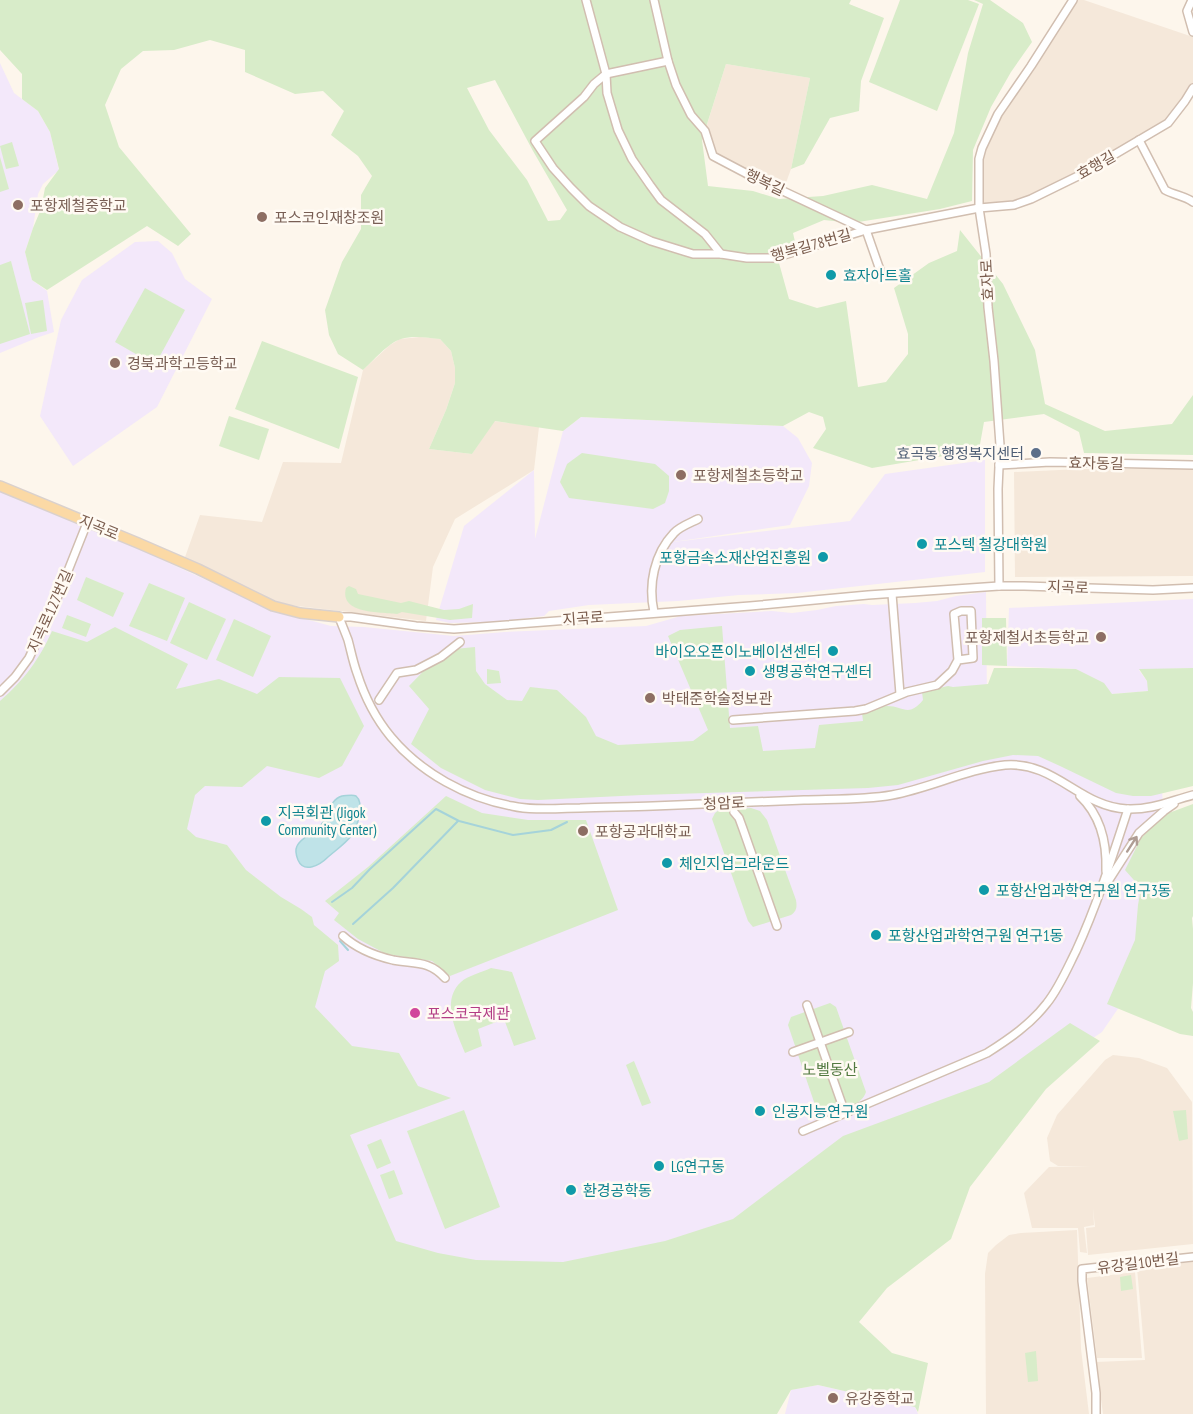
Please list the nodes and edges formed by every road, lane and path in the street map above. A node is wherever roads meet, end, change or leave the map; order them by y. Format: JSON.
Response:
{"nodes":[{"id":1,"x":586,"y":0,"type":"edge"},
{"id":2,"x":654,"y":0,"type":"edge"},
{"id":3,"x":1073,"y":0,"type":"edge"},
{"id":4,"x":1192,"y":0,"type":"edge"},
{"id":5,"x":1193,"y":32,"type":"edge"},
{"id":6,"x":668,"y":62,"type":"junction"},
{"id":7,"x":606,"y":74,"type":"junction"},
{"id":8,"x":1193,"y":88,"type":"edge"},
{"id":9,"x":1139,"y":140,"type":"junction"},
{"id":10,"x":1193,"y":202,"type":"edge"},
{"id":11,"x":979,"y":208,"type":"junction"},
{"id":12,"x":866,"y":230,"type":"junction"},
{"id":13,"x":721,"y":254,"type":"junction"},
{"id":14,"x":880,"y":270,"type":"dead end"},
{"id":15,"x":999,"y":465,"type":"junction"},
{"id":16,"x":1193,"y":465,"type":"edge"},
{"id":17,"x":0,"y":486,"type":"edge"},
{"id":18,"x":698,"y":519,"type":"dead end"},
{"id":19,"x":87,"y":522,"type":"junction"},
{"id":20,"x":999,"y":586,"type":"junction"},
{"id":21,"x":1193,"y":588,"type":"edge"},
{"id":22,"x":892,"y":594,"type":"junction"},
{"id":23,"x":654,"y":612,"type":"junction"},
{"id":24,"x":339,"y":617,"type":"junction"},
{"id":25,"x":460,"y":642,"type":"dead end"},
{"id":26,"x":958,"y":660,"type":"junction"},
{"id":27,"x":0,"y":692,"type":"edge"},
{"id":28,"x":900,"y":694,"type":"junction"},
{"id":29,"x":379,"y":700,"type":"dead end"},
{"id":30,"x":734,"y":720,"type":"dead end"},
{"id":31,"x":1067,"y":784,"type":"junction"},
{"id":32,"x":1193,"y":795,"type":"edge"},
{"id":33,"x":1183,"y":798,"type":"junction"},
{"id":34,"x":1128,"y":809,"type":"junction"},
{"id":35,"x":734,"y":812,"type":"dead end"},
{"id":36,"x":1105,"y":880,"type":"junction"},
{"id":37,"x":1100,"y":893,"type":"junction"},
{"id":38,"x":777,"y":926,"type":"dead end"},
{"id":39,"x":343,"y":936,"type":"dead end"},
{"id":40,"x":445,"y":978,"type":"dead end"},
{"id":41,"x":807,"y":1005,"type":"dead end"},
{"id":42,"x":849,"y":1032,"type":"dead end"},
{"id":43,"x":820,"y":1042,"type":"junction"},
{"id":44,"x":793,"y":1052,"type":"dead end"},
{"id":45,"x":845,"y":1113,"type":"junction"},
{"id":46,"x":803,"y":1131,"type":"dead end"},
{"id":47,"x":1193,"y":1257,"type":"edge"},
{"id":48,"x":1096,"y":1414,"type":"edge"}],
"edges":[{"from":1,"to":7,"type":"street"},
{"from":2,"to":6,"type":"street","name":"행복길"},
{"from":3,"to":11,"type":"street","name":"효자로"},
{"from":4,"to":5,"type":"street"},
{"from":6,"to":7,"type":"street"},
{"from":6,"to":12,"type":"street","name":"행복길"},
{"from":7,"to":13,"type":"street"},
{"from":7,"to":13,"type":"street","name":"행복길78번길"},
{"from":8,"to":9,"type":"street","name":"효행길"},
{"from":9,"to":10,"type":"street"},
{"from":9,"to":11,"type":"street","name":"효행길"},
{"from":11,"to":12,"type":"street"},
{"from":11,"to":15,"type":"street","name":"효자로"},
{"from":12,"to":13,"type":"street","name":"행복길78번길"},
{"from":12,"to":14,"type":"street"},
{"from":15,"to":16,"type":"street","name":"효자동길"},
{"from":15,"to":20,"type":"street","name":"효자로"},
{"from":17,"to":19,"type":"main road","name":"지곡로"},
{"from":18,"to":23,"type":"street"},
{"from":19,"to":24,"type":"main road","name":"지곡로"},
{"from":19,"to":27,"type":"street","name":"지곡로127번길"},
{"from":20,"to":21,"type":"street","name":"지곡로"},
{"from":20,"to":22,"type":"street","name":"지곡로"},
{"from":22,"to":23,"type":"street","name":"지곡로"},
{"from":22,"to":28,"type":"street"},
{"from":23,"to":24,"type":"street","name":"지곡로"},
{"from":24,"to":31,"type":"street","name":"청암로"},
{"from":25,"to":29,"type":"street"},
{"from":26,"to":26,"type":"street"},
{"from":26,"to":28,"type":"street"},
{"from":28,"to":30,"type":"street"},
{"from":31,"to":34,"type":"street","name":"청암로"},
{"from":31,"to":36,"type":"street"},
{"from":32,"to":33,"type":"street","name":"청암로"},
{"from":33,"to":34,"type":"street","name":"청암로"},
{"from":37,"to":33,"type":"street","one_way":true},
{"from":34,"to":36,"type":"street"},
{"from":35,"to":38,"type":"street"},
{"from":36,"to":37,"type":"street"},
{"from":37,"to":45,"type":"street"},
{"from":39,"to":40,"type":"street"},
{"from":41,"to":43,"type":"street"},
{"from":42,"to":43,"type":"street"},
{"from":43,"to":44,"type":"street"},
{"from":43,"to":45,"type":"street"},
{"from":45,"to":46,"type":"street"},
{"from":47,"to":48,"type":"street","name":"유강길10번길"}]}
